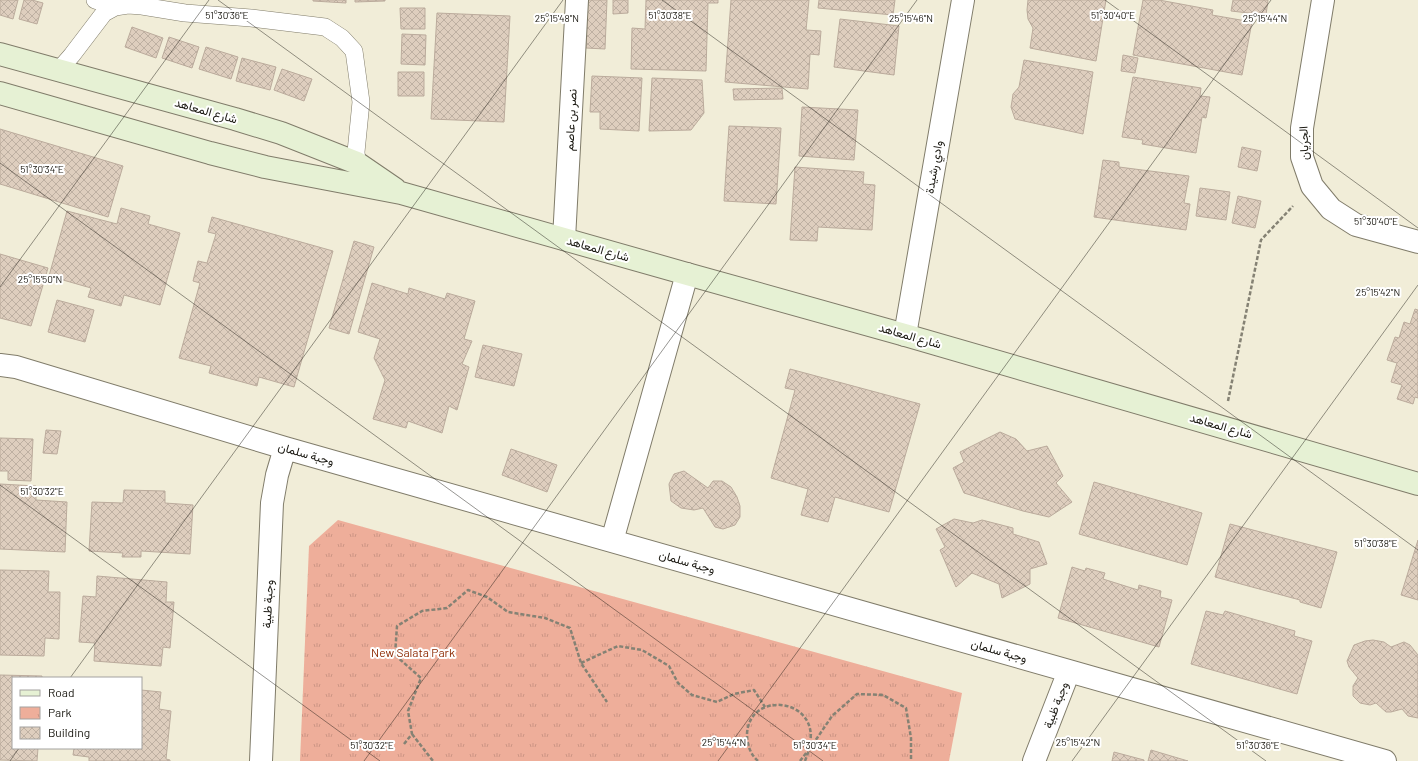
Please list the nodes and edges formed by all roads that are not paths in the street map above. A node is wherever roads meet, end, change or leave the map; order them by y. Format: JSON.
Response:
{"nodes":[{"id":1,"x":96,"y":0,"type":"edge"},
{"id":2,"x":577,"y":0,"type":"edge"},
{"id":3,"x":963,"y":0,"type":"edge"},
{"id":4,"x":1322,"y":0,"type":"edge"},
{"id":5,"x":115,"y":7,"type":"junction"},
{"id":6,"x":0,"y":54,"type":"edge"},
{"id":7,"x":59,"y":70,"type":"junction"},
{"id":8,"x":0,"y":94,"type":"edge"},
{"id":9,"x":357,"y":163,"type":"junction"},
{"id":10,"x":401,"y":193,"type":"junction"},
{"id":11,"x":564,"y":239,"type":"junction"},
{"id":12,"x":1418,"y":242,"type":"edge"},
{"id":13,"x":687,"y":274,"type":"junction"},
{"id":14,"x":906,"y":335,"type":"junction"},
{"id":15,"x":0,"y":365,"type":"edge"},
{"id":16,"x":285,"y":448,"type":"junction"},
{"id":17,"x":1418,"y":484,"type":"edge"},
{"id":18,"x":612,"y":541,"type":"junction"},
{"id":19,"x":1069,"y":671,"type":"junction"},
{"id":20,"x":261,"y":761,"type":"edge"},
{"id":21,"x":1034,"y":761,"type":"edge"},
{"id":22,"x":1385,"y":761,"type":"edge"}],
"edges":[{"from":1,"to":5,"type":"lane"},
{"from":2,"to":11,"type":"street","name":"نصر بن عاصم"},
{"from":3,"to":14,"type":"street","name":"وادي رشيدة"},
{"from":4,"to":12,"type":"street","name":"الجريان"},
{"from":5,"to":7,"type":"lane"},
{"from":5,"to":9,"type":"lane"},
{"from":6,"to":7,"type":"street","name":"شارع المعاهد"},
{"from":7,"to":9,"type":"street","name":"شارع المعاهد"},
{"from":8,"to":10,"type":"street","name":"شارع المعاهد"},
{"from":9,"to":10,"type":"street","name":"شارع المعاهد"},
{"from":10,"to":11,"type":"street","name":"شارع المعاهد"},
{"from":11,"to":13,"type":"street","name":"شارع المعاهد"},
{"from":13,"to":14,"type":"street","name":"شارع المعاهد"},
{"from":13,"to":18,"type":"street"},
{"from":14,"to":17,"type":"street","name":"شارع المعاهد"},
{"from":15,"to":16,"type":"street","name":"وجبة سلمان"},
{"from":16,"to":18,"type":"street","name":"وجبة سلمان"},
{"from":16,"to":20,"type":"street","name":"وجبة ظبية"},
{"from":18,"to":19,"type":"street","name":"وجبة سلمان"},
{"from":19,"to":21,"type":"street","name":"وجبة ظبية"},
{"from":19,"to":22,"type":"street","name":"وجبة سلمان"}]}
